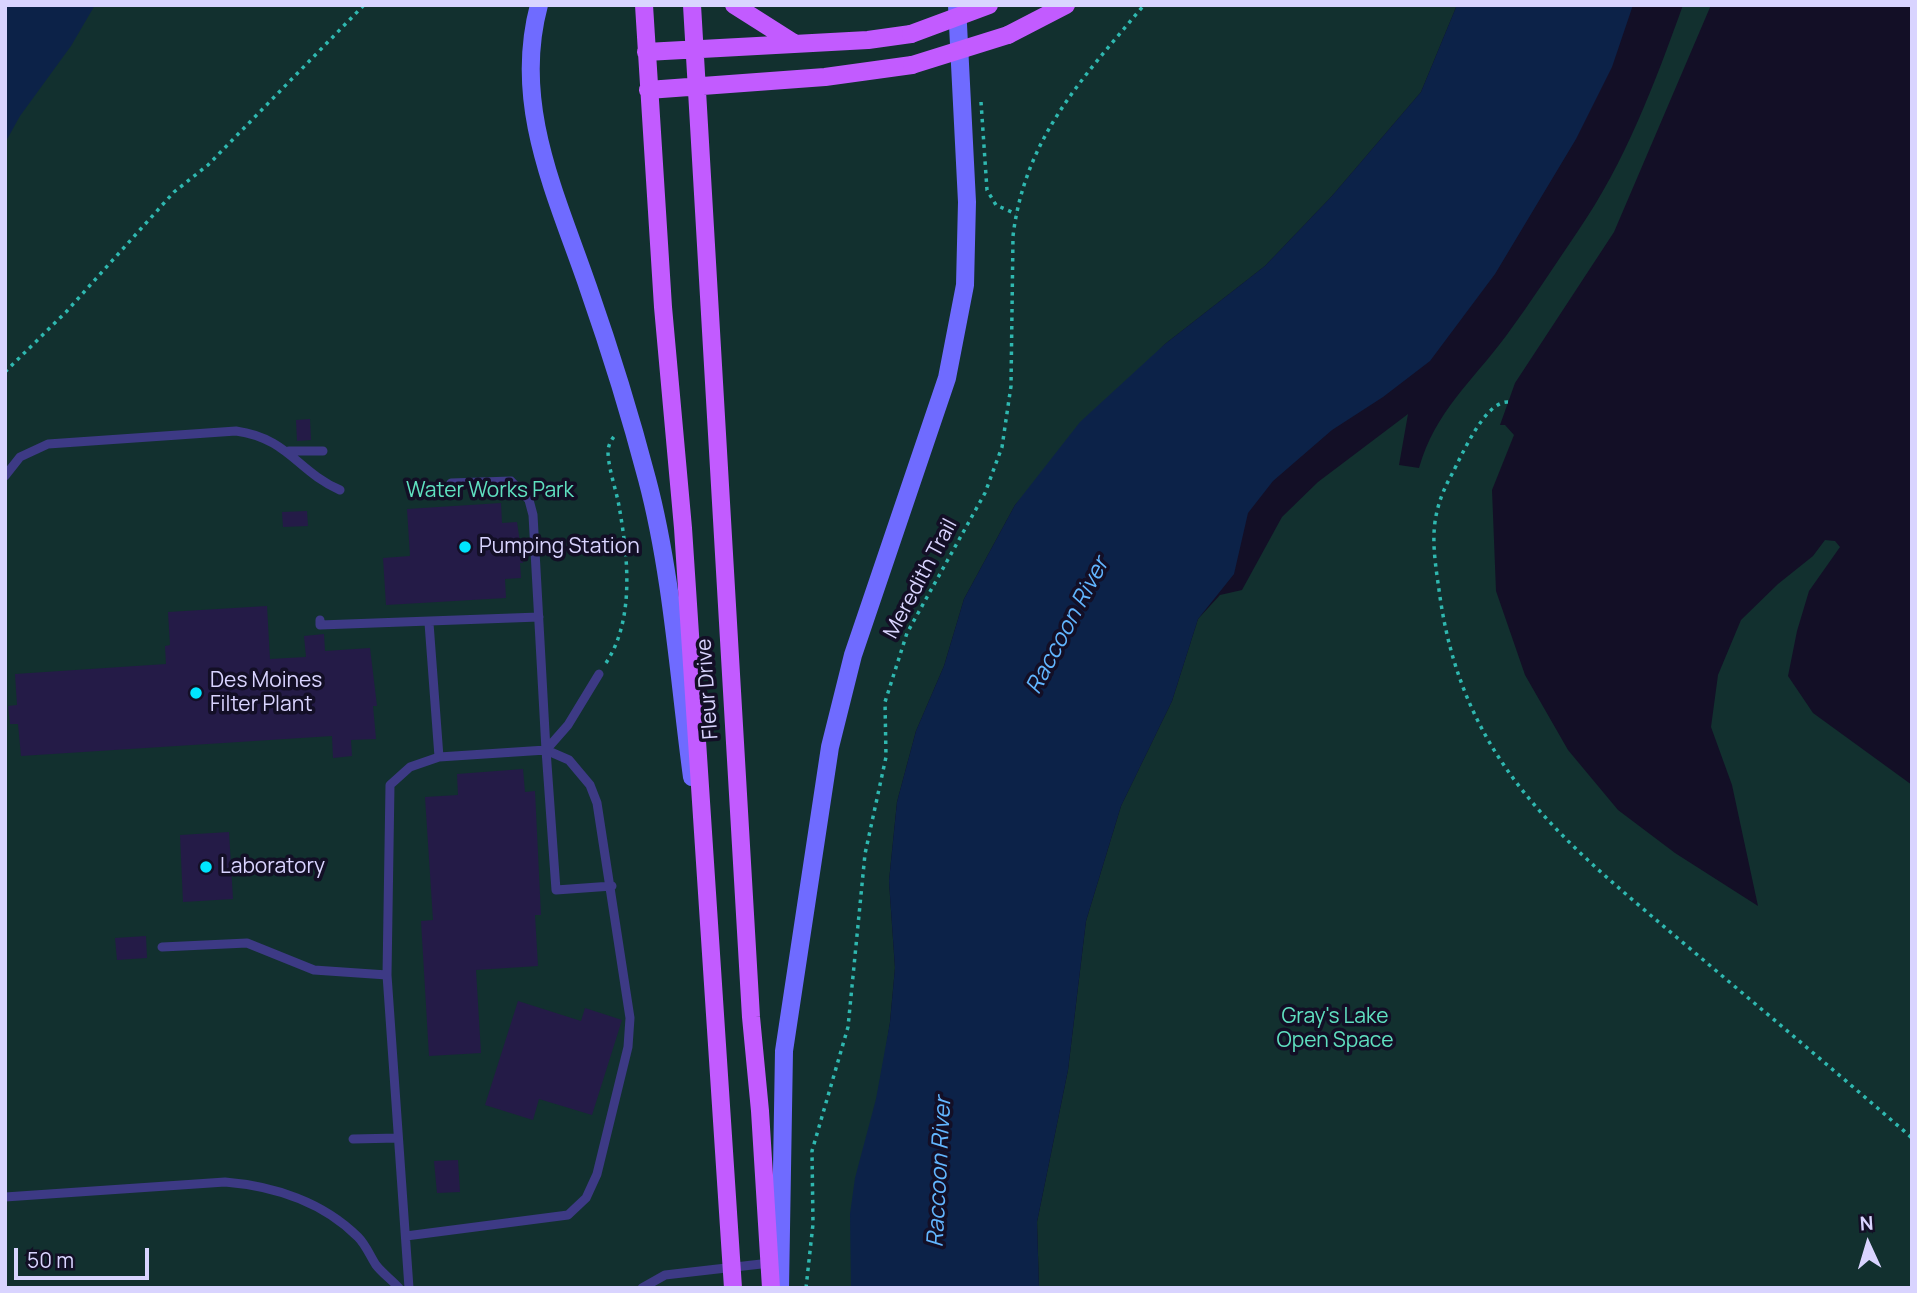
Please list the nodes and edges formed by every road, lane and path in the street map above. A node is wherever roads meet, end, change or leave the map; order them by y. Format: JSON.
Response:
{"nodes":[{"id":1,"x":364,"y":5,"type":"edge"},
{"id":2,"x":539,"y":5,"type":"edge"},
{"id":3,"x":644,"y":5,"type":"edge"},
{"id":4,"x":692,"y":5,"type":"edge"},
{"id":5,"x":734,"y":5,"type":"edge"},
{"id":6,"x":957,"y":5,"type":"edge"},
{"id":7,"x":989,"y":5,"type":"edge"},
{"id":8,"x":1066,"y":5,"type":"edge"},
{"id":9,"x":1144,"y":5,"type":"edge"},
{"id":10,"x":794,"y":43,"type":"junction"},
{"id":11,"x":693,"y":49,"type":"junction"},
{"id":12,"x":646,"y":52,"type":"junction"},
{"id":13,"x":696,"y":87,"type":"junction"},
{"id":14,"x":648,"y":90,"type":"junction"},
{"id":15,"x":981,"y":99,"type":"dead end"},
{"id":16,"x":1016,"y":214,"type":"junction"},
{"id":17,"x":5,"y":372,"type":"edge"},
{"id":18,"x":1508,"y":402,"type":"dead end"},
{"id":19,"x":630,"y":418,"type":"junction"},
{"id":20,"x":287,"y":451,"type":"junction"},
{"id":21,"x":323,"y":451,"type":"dead end"},
{"id":22,"x":5,"y":476,"type":"edge"},
{"id":23,"x":451,"y":483,"type":"dead end"},
{"id":24,"x":340,"y":490,"type":"dead end"},
{"id":25,"x":539,"y":617,"type":"junction"},
{"id":26,"x":320,"y":620,"type":"dead end"},
{"id":27,"x":429,"y":623,"type":"junction"},
{"id":28,"x":599,"y":674,"type":"joint"},
{"id":29,"x":546,"y":750,"type":"junction"},
{"id":30,"x":439,"y":757,"type":"junction"},
{"id":31,"x":706,"y":876,"type":"junction"},
{"id":32,"x":612,"y":886,"type":"junction"},
{"id":33,"x":162,"y":947,"type":"dead end"},
{"id":34,"x":330,"y":971,"type":"junction"},
{"id":35,"x":387,"y":975,"type":"junction"},
{"id":36,"x":331,"y":983,"type":"dead end"},
{"id":37,"x":398,"y":1138,"type":"junction"},
{"id":38,"x":1912,"y":1138,"type":"edge"},
{"id":39,"x":354,"y":1139,"type":"dead end"},
{"id":40,"x":5,"y":1197,"type":"edge"},
{"id":41,"x":405,"y":1236,"type":"junction"},
{"id":42,"x":769,"y":1264,"type":"junction"},
{"id":43,"x":732,"y":1267,"type":"junction"},
{"id":44,"x":399,"y":1288,"type":"edge"},
{"id":45,"x":409,"y":1288,"type":"edge"},
{"id":46,"x":642,"y":1288,"type":"edge"},
{"id":47,"x":733,"y":1288,"type":"edge"},
{"id":48,"x":771,"y":1288,"type":"edge"},
{"id":49,"x":780,"y":1288,"type":"edge"},
{"id":50,"x":806,"y":1288,"type":"edge"}],
"edges":[{"from":1,"to":17,"type":"path"},
{"from":2,"to":19,"type":"main road"},
{"from":3,"to":12,"type":"main road","name":"Fleur Drive"},
{"from":4,"to":11,"type":"main road","name":"Fleur Drive"},
{"from":5,"to":10,"type":"main road"},
{"from":6,"to":49,"type":"main road"},
{"from":7,"to":10,"type":"main road","bridge":true},
{"from":8,"to":13,"type":"main road","bridge":true},
{"from":9,"to":16,"type":"path","name":"Meredith Trail"},
{"from":10,"to":11,"type":"main road"},
{"from":11,"to":12,"type":"main road"},
{"from":11,"to":13,"type":"main road","name":"Fleur Drive"},
{"from":12,"to":14,"type":"main road","name":"Fleur Drive"},
{"from":13,"to":14,"type":"main road"},
{"from":13,"to":42,"type":"main road","name":"Fleur Drive"},
{"from":14,"to":31,"type":"main road","name":"Fleur Drive"},
{"from":15,"to":16,"type":"path"},
{"from":16,"to":50,"type":"path","name":"Meredith Trail"},
{"from":18,"to":38,"type":"path"},
{"from":19,"to":28,"type":"path"},
{"from":19,"to":31,"type":"main road"},
{"from":20,"to":21,"type":"lane"},
{"from":20,"to":22,"type":"lane"},
{"from":20,"to":24,"type":"lane"},
{"from":23,"to":25,"type":"lane"},
{"from":25,"to":27,"type":"lane"},
{"from":25,"to":29,"type":"lane"},
{"from":26,"to":27,"type":"lane"},
{"from":27,"to":30,"type":"lane"},
{"from":28,"to":29,"type":"lane"},
{"from":29,"to":30,"type":"lane"},
{"from":29,"to":32,"type":"lane"},
{"from":29,"to":32,"type":"lane"},
{"from":30,"to":35,"type":"lane"},
{"from":31,"to":43,"type":"main road","name":"Fleur Drive"},
{"from":32,"to":41,"type":"lane"},
{"from":33,"to":34,"type":"lane"},
{"from":34,"to":35,"type":"lane"},
{"from":34,"to":36,"type":"lane"},
{"from":35,"to":37,"type":"lane"},
{"from":37,"to":39,"type":"lane"},
{"from":37,"to":41,"type":"lane"},
{"from":40,"to":44,"type":"lane"},
{"from":41,"to":45,"type":"lane"},
{"from":42,"to":43,"type":"lane"},
{"from":42,"to":48,"type":"main road","name":"Fleur Drive"},
{"from":43,"to":46,"type":"lane"},
{"from":43,"to":47,"type":"main road","name":"Fleur Drive"}]}
